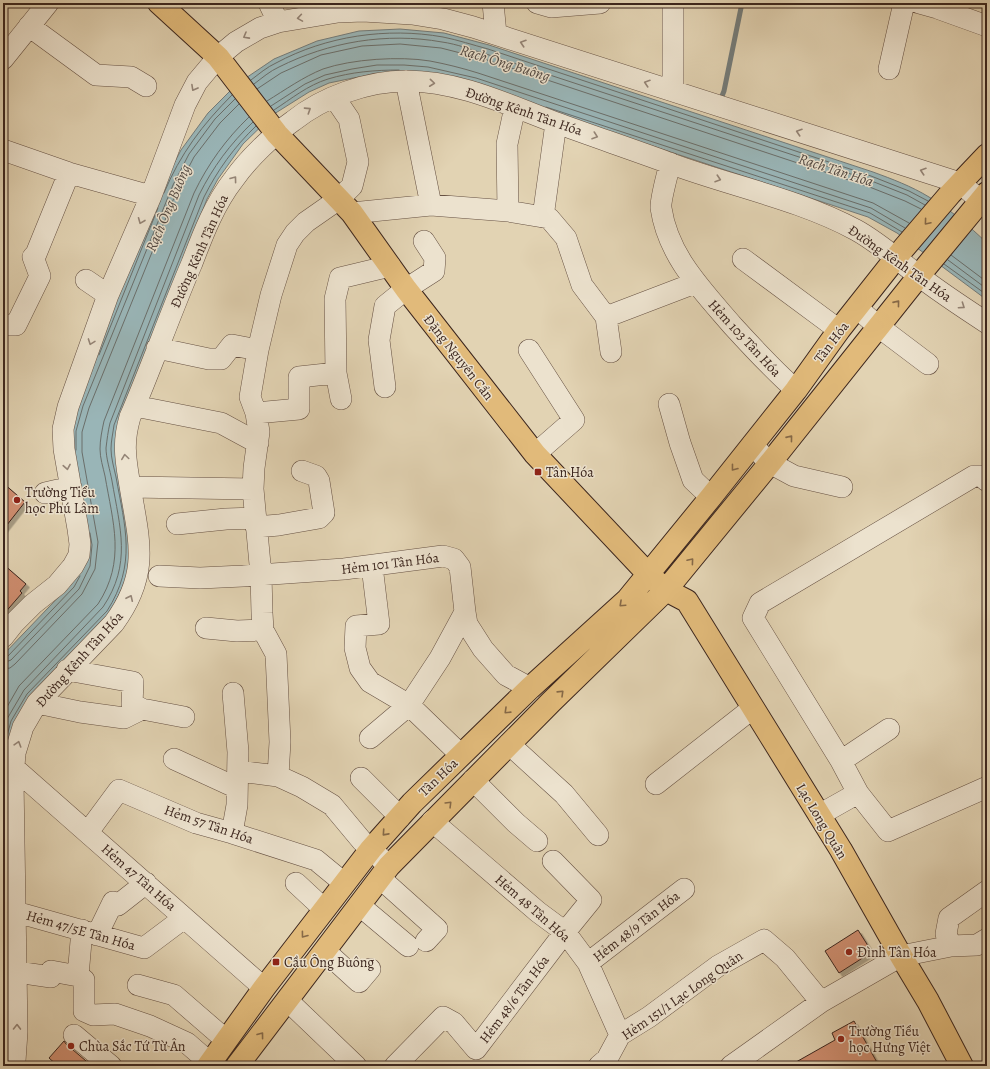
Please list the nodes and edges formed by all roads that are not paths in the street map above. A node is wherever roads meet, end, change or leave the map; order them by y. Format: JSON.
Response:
{"nodes":[{"id":1,"x":48,"y":3,"type":"edge"},
{"id":2,"x":159,"y":3,"type":"edge"},
{"id":3,"x":269,"y":3,"type":"edge"},
{"id":4,"x":493,"y":3,"type":"edge"},
{"id":5,"x":537,"y":3,"type":"edge"},
{"id":6,"x":600,"y":3,"type":"edge"},
{"id":7,"x":673,"y":3,"type":"edge"},
{"id":8,"x":904,"y":3,"type":"edge"},
{"id":9,"x":919,"y":3,"type":"edge"},
{"id":10,"x":337,"y":7,"type":"edge"},
{"id":11,"x":278,"y":22,"type":"junction"},
{"id":12,"x":29,"y":26,"type":"junction"},
{"id":13,"x":987,"y":26,"type":"edge"},
{"id":14,"x":496,"y":34,"type":"junction"},
{"id":15,"x":7,"y":46,"type":"edge"},
{"id":16,"x":218,"y":57,"type":"junction"},
{"id":17,"x":889,"y":69,"type":"dead end"},
{"id":18,"x":406,"y":81,"type":"junction"},
{"id":19,"x":146,"y":86,"type":"dead end"},
{"id":20,"x":673,"y":91,"type":"junction"},
{"id":21,"x":334,"y":97,"type":"junction"},
{"id":22,"x":515,"y":107,"type":"junction"},
{"id":23,"x":556,"y":123,"type":"junction"},
{"id":24,"x":277,"y":134,"type":"junction"},
{"id":25,"x":3,"y":150,"type":"edge"},
{"id":26,"x":987,"y":155,"type":"edge"},
{"id":27,"x":670,"y":163,"type":"junction"},
{"id":28,"x":69,"y":173,"type":"junction"},
{"id":29,"x":955,"y":189,"type":"junction"},
{"id":30,"x":151,"y":196,"type":"junction"},
{"id":31,"x":981,"y":203,"type":"edge"},
{"id":32,"x":431,"y":205,"type":"junction"},
{"id":33,"x":346,"y":206,"type":"junction"},
{"id":34,"x":508,"y":211,"type":"junction"},
{"id":35,"x":543,"y":217,"type":"junction"},
{"id":36,"x":424,"y":241,"type":"dead end"},
{"id":37,"x":900,"y":254,"type":"junction"},
{"id":38,"x":743,"y":260,"type":"dead end"},
{"id":39,"x":390,"y":266,"type":"junction"},
{"id":40,"x":922,"y":271,"type":"junction"},
{"id":41,"x":86,"y":280,"type":"dead end"},
{"id":42,"x":695,"y":283,"type":"junction"},
{"id":43,"x":406,"y":289,"type":"junction"},
{"id":44,"x":108,"y":295,"type":"junction"},
{"id":45,"x":857,"y":308,"type":"junction"},
{"id":46,"x":606,"y":317,"type":"junction"},
{"id":47,"x":987,"y":323,"type":"edge"},
{"id":48,"x":10,"y":325,"type":"edge"},
{"id":49,"x":879,"y":327,"type":"junction"},
{"id":50,"x":839,"y":330,"type":"junction"},
{"id":51,"x":157,"y":348,"type":"junction"},
{"id":52,"x":258,"y":350,"type":"junction"},
{"id":53,"x":529,"y":350,"type":"dead end"},
{"id":54,"x":611,"y":352,"type":"dead end"},
{"id":55,"x":928,"y":364,"type":"dead end"},
{"id":56,"x":336,"y":373,"type":"junction"},
{"id":57,"x":385,"y":387,"type":"dead end"},
{"id":58,"x":796,"y":390,"type":"junction"},
{"id":59,"x":341,"y":399,"type":"dead end"},
{"id":60,"x":669,"y":404,"type":"dead end"},
{"id":61,"x":135,"y":406,"type":"junction"},
{"id":62,"x":256,"y":413,"type":"junction"},
{"id":63,"x":258,"y":443,"type":"junction"},
{"id":64,"x":752,"y":445,"type":"junction"},
{"id":65,"x":535,"y":454,"type":"junction"},
{"id":66,"x":770,"y":463,"type":"junction"},
{"id":67,"x":302,"y":472,"type":"dead end"},
{"id":68,"x":987,"y":481,"type":"edge"},
{"id":69,"x":130,"y":486,"type":"junction"},
{"id":70,"x":71,"y":487,"type":"junction"},
{"id":71,"x":842,"y":487,"type":"dead end"},
{"id":72,"x":252,"y":489,"type":"junction"},
{"id":73,"x":45,"y":493,"type":"dead end"},
{"id":74,"x":711,"y":497,"type":"junction"},
{"id":75,"x":256,"y":522,"type":"junction"},
{"id":76,"x":177,"y":524,"type":"dead end"},
{"id":77,"x":372,"y":566,"type":"junction"},
{"id":78,"x":261,"y":575,"type":"junction"},
{"id":79,"x":648,"y":575,"type":"junction"},
{"id":80,"x":159,"y":576,"type":"dead end"},
{"id":81,"x":666,"y":590,"type":"junction"},
{"id":82,"x":465,"y":612,"type":"junction"},
{"id":83,"x":206,"y":628,"type":"dead end"},
{"id":84,"x":263,"y":630,"type":"junction"},
{"id":85,"x":3,"y":637,"type":"edge"},
{"id":86,"x":67,"y":670,"type":"junction"},
{"id":87,"x":530,"y":688,"type":"junction"},
{"id":88,"x":233,"y":693,"type":"dead end"},
{"id":89,"x":37,"y":703,"type":"junction"},
{"id":90,"x":409,"y":705,"type":"junction"},
{"id":91,"x":753,"y":708,"type":"junction"},
{"id":92,"x":142,"y":709,"type":"junction"},
{"id":93,"x":184,"y":717,"type":"dead end"},
{"id":94,"x":889,"y":729,"type":"dead end"},
{"id":95,"x":370,"y":738,"type":"dead end"},
{"id":96,"x":509,"y":744,"type":"junction"},
{"id":97,"x":461,"y":755,"type":"junction"},
{"id":98,"x":174,"y":759,"type":"dead end"},
{"id":99,"x":841,"y":761,"type":"junction"},
{"id":100,"x":13,"y":767,"type":"junction"},
{"id":101,"x":278,"y":776,"type":"junction"},
{"id":102,"x":361,"y":778,"type":"dead end"},
{"id":103,"x":237,"y":780,"type":"junction"},
{"id":104,"x":473,"y":780,"type":"junction"},
{"id":105,"x":656,"y":784,"type":"dead end"},
{"id":106,"x":987,"y":787,"type":"edge"},
{"id":107,"x":858,"y":793,"type":"junction"},
{"id":108,"x":819,"y":815,"type":"junction"},
{"id":109,"x":400,"y":817,"type":"junction"},
{"id":110,"x":432,"y":821,"type":"junction"},
{"id":111,"x":88,"y":832,"type":"junction"},
{"id":112,"x":232,"y":833,"type":"junction"},
{"id":113,"x":598,"y":835,"type":"dead end"},
{"id":114,"x":537,"y":841,"type":"dead end"},
{"id":115,"x":371,"y":849,"type":"junction"},
{"id":116,"x":553,"y":861,"type":"dead end"},
{"id":117,"x":384,"y":872,"type":"junction"},
{"id":118,"x":146,"y":883,"type":"junction"},
{"id":119,"x":296,"y":883,"type":"dead end"},
{"id":120,"x":344,"y":883,"type":"junction"},
{"id":121,"x":684,"y":889,"type":"dead end"},
{"id":122,"x":987,"y":890,"type":"edge"},
{"id":123,"x":359,"y":906,"type":"junction"},
{"id":124,"x":324,"y":909,"type":"junction"},
{"id":125,"x":16,"y":912,"type":"junction"},
{"id":126,"x":184,"y":918,"type":"junction"},
{"id":127,"x":564,"y":932,"type":"junction"},
{"id":128,"x":90,"y":933,"type":"junction"},
{"id":129,"x":987,"y":939,"type":"edge"},
{"id":130,"x":951,"y":946,"type":"junction"},
{"id":131,"x":324,"y":951,"type":"junction"},
{"id":132,"x":901,"y":956,"type":"junction"},
{"id":133,"x":588,"y":963,"type":"junction"},
{"id":134,"x":370,"y":969,"type":"dead end"},
{"id":135,"x":17,"y":972,"type":"junction"},
{"id":136,"x":78,"y":976,"type":"junction"},
{"id":137,"x":138,"y":985,"type":"dead end"},
{"id":138,"x":264,"y":988,"type":"junction"},
{"id":139,"x":287,"y":1000,"type":"junction"},
{"id":140,"x":821,"y":1002,"type":"junction"},
{"id":141,"x":74,"y":1035,"type":"dead end"},
{"id":142,"x":620,"y":1035,"type":"junction"},
{"id":143,"x":226,"y":1040,"type":"junction"},
{"id":144,"x":209,"y":1065,"type":"edge"},
{"id":145,"x":13,"y":1066,"type":"edge"},
{"id":146,"x":112,"y":1066,"type":"edge"},
{"id":147,"x":237,"y":1066,"type":"edge"},
{"id":148,"x":356,"y":1066,"type":"edge"},
{"id":149,"x":395,"y":1066,"type":"edge"},
{"id":150,"x":599,"y":1066,"type":"edge"},
{"id":151,"x":731,"y":1066,"type":"edge"},
{"id":152,"x":962,"y":1066,"type":"edge"}],
"edges":[{"from":1,"to":12,"type":"street"},
{"from":2,"to":16,"type":"main road"},
{"from":3,"to":11,"type":"street"},
{"from":4,"to":14,"type":"street"},
{"from":5,"to":6,"type":"street"},
{"from":7,"to":20,"type":"street"},
{"from":8,"to":17,"type":"street"},
{"from":9,"to":13,"type":"street"},
{"from":10,"to":11,"type":"street","one_way":true},
{"from":10,"to":14,"type":"street"},
{"from":11,"to":16,"type":"street","one_way":true},
{"from":12,"to":15,"type":"street"},
{"from":12,"to":19,"type":"street"},
{"from":20,"to":14,"type":"street","one_way":true},
{"from":16,"to":24,"type":"main road","name":"Đặng Nguyên Cẩn"},
{"from":16,"to":30,"type":"street","one_way":true},
{"from":18,"to":21,"type":"street","name":"Đường Kênh Tân Hóa"},
{"from":18,"to":22,"type":"street","name":"Đường Kênh Tân Hóa","one_way":true},
{"from":18,"to":32,"type":"street"},
{"from":29,"to":20,"type":"street","one_way":true},
{"from":24,"to":21,"type":"street","name":"Đường Kênh Tân Hóa","one_way":true},
{"from":21,"to":33,"type":"street"},
{"from":22,"to":23,"type":"street","name":"Đường Kênh Tân Hóa"},
{"from":22,"to":34,"type":"street"},
{"from":23,"to":27,"type":"street","name":"Đường Kênh Tân Hóa","one_way":true},
{"from":23,"to":35,"type":"street"},
{"from":24,"to":33,"type":"main road","name":"Đặng Nguyên Cẩn"},
{"from":51,"to":24,"type":"street","name":"Đường Kênh Tân Hóa","one_way":true},
{"from":25,"to":28,"type":"street"},
{"from":26,"to":29,"type":"main road","name":"Tân Hóa"},
{"from":27,"to":37,"type":"street","name":"Đường Kênh Tân Hóa","one_way":true},
{"from":27,"to":42,"type":"street","name":"Hẻm 103 Tân Hóa"},
{"from":28,"to":30,"type":"street"},
{"from":28,"to":48,"type":"street"},
{"from":29,"to":31,"type":"street"},
{"from":29,"to":37,"type":"main road","name":"Tân Hóa","one_way":true},
{"from":30,"to":44,"type":"street","one_way":true},
{"from":31,"to":40,"type":"main road","name":"Tân Hóa"},
{"from":32,"to":33,"type":"street"},
{"from":32,"to":34,"type":"street"},
{"from":33,"to":39,"type":"main road","name":"Đặng Nguyên Cẩn"},
{"from":33,"to":52,"type":"street"},
{"from":34,"to":35,"type":"street"},
{"from":35,"to":46,"type":"street"},
{"from":36,"to":43,"type":"street"},
{"from":37,"to":40,"type":"street","name":"Đường Kênh Tân Hóa"},
{"from":37,"to":45,"type":"main road","name":"Tân Hóa"},
{"from":38,"to":50,"type":"street"},
{"from":39,"to":43,"type":"main road","name":"Đặng Nguyên Cẩn"},
{"from":39,"to":56,"type":"street"},
{"from":40,"to":47,"type":"street","name":"Đường Kênh Tân Hóa","one_way":true},
{"from":49,"to":40,"type":"main road","name":"Tân Hóa","one_way":true},
{"from":41,"to":44,"type":"street"},
{"from":42,"to":46,"type":"street"},
{"from":42,"to":58,"type":"street","name":"Hẻm 103 Tân Hóa"},
{"from":43,"to":57,"type":"street"},
{"from":43,"to":65,"type":"main road","name":"Đặng Nguyên Cẩn"},
{"from":44,"to":70,"type":"street","one_way":true},
{"from":45,"to":49,"type":"street"},
{"from":45,"to":50,"type":"main road","name":"Tân Hóa"},
{"from":46,"to":54,"type":"street"},
{"from":49,"to":55,"type":"street"},
{"from":66,"to":49,"type":"main road","name":"Tân Hóa","one_way":true},
{"from":50,"to":58,"type":"main road","name":"Tân Hóa"},
{"from":51,"to":52,"type":"street"},
{"from":51,"to":61,"type":"street","name":"Đường Kênh Tân Hóa"},
{"from":52,"to":62,"type":"street"},
{"from":53,"to":65,"type":"street"},
{"from":56,"to":59,"type":"street"},
{"from":56,"to":62,"type":"street"},
{"from":58,"to":64,"type":"main road","name":"Tân Hóa"},
{"from":60,"to":74,"type":"street"},
{"from":61,"to":63,"type":"street"},
{"from":69,"to":61,"type":"street","name":"Đường Kênh Tân Hóa","one_way":true},
{"from":62,"to":63,"type":"street"},
{"from":63,"to":72,"type":"street"},
{"from":64,"to":66,"type":"street"},
{"from":64,"to":74,"type":"main road","name":"Tân Hóa","one_way":true},
{"from":65,"to":79,"type":"main road","name":"Đặng Nguyên Cẩn"},
{"from":66,"to":71,"type":"street"},
{"from":81,"to":66,"type":"main road","name":"Tân Hóa","one_way":true},
{"from":67,"to":75,"type":"street"},
{"from":68,"to":99,"type":"street"},
{"from":69,"to":72,"type":"street"},
{"from":86,"to":69,"type":"street","name":"Đường Kênh Tân Hóa","one_way":true},
{"from":70,"to":73,"type":"street"},
{"from":70,"to":85,"type":"street"},
{"from":72,"to":75,"type":"street"},
{"from":74,"to":79,"type":"main road","name":"Tân Hóa"},
{"from":75,"to":76,"type":"street"},
{"from":75,"to":78,"type":"street"},
{"from":77,"to":78,"type":"street","name":"Hẻm 101 Tân Hóa"},
{"from":77,"to":82,"type":"street","name":"Hẻm 101 Tân Hóa"},
{"from":77,"to":90,"type":"street"},
{"from":78,"to":80,"type":"street","name":"Hẻm 101 Tân Hóa"},
{"from":78,"to":84,"type":"street"},
{"from":79,"to":81,"type":"main road","name":"Đặng Nguyên Cẩn"},
{"from":79,"to":87,"type":"main road","name":"Tân Hóa","one_way":true},
{"from":81,"to":91,"type":"main road","name":"Lạc Long Quân"},
{"from":96,"to":81,"type":"main road","name":"Tân Hóa","one_way":true},
{"from":82,"to":87,"type":"street","name":"Hẻm 101 Tân Hóa"},
{"from":82,"to":90,"type":"street"},
{"from":83,"to":84,"type":"street"},
{"from":84,"to":101,"type":"street"},
{"from":86,"to":89,"type":"street","name":"Đường Kênh Tân Hóa"},
{"from":86,"to":92,"type":"street"},
{"from":87,"to":97,"type":"main road","name":"Tân Hóa","one_way":true},
{"from":88,"to":103,"type":"street"},
{"from":89,"to":92,"type":"street"},
{"from":100,"to":89,"type":"street","name":"Đường Kênh Tân Hóa","one_way":true},
{"from":90,"to":95,"type":"street"},
{"from":90,"to":97,"type":"street"},
{"from":91,"to":105,"type":"street"},
{"from":91,"to":108,"type":"main road","name":"Lạc Long Quân"},
{"from":92,"to":93,"type":"street"},
{"from":94,"to":99,"type":"street"},
{"from":96,"to":104,"type":"main road","name":"Tân Hóa"},
{"from":96,"to":113,"type":"street"},
{"from":97,"to":109,"type":"main road","name":"Tân Hóa"},
{"from":98,"to":103,"type":"street"},
{"from":99,"to":107,"type":"street"},
{"from":100,"to":111,"type":"street","name":"Hẻm 47 Tân Hóa"},
{"from":100,"to":125,"type":"street","name":"Đường Kênh Tân Hóa"},
{"from":101,"to":103,"type":"street"},
{"from":101,"to":115,"type":"street"},
{"from":102,"to":109,"type":"street"},
{"from":103,"to":112,"type":"street"},
{"from":110,"to":104,"type":"main road","name":"Tân Hóa","one_way":true},
{"from":104,"to":114,"type":"street"},
{"from":106,"to":107,"type":"street"},
{"from":107,"to":108,"type":"street"},
{"from":108,"to":132,"type":"main road","name":"Lạc Long Quân"},
{"from":109,"to":115,"type":"main road","name":"Tân Hóa","one_way":true},
{"from":110,"to":117,"type":"main road","name":"Tân Hóa"},
{"from":110,"to":127,"type":"street","name":"Hẻm 48 Tân Hóa"},
{"from":111,"to":112,"type":"street","name":"Hẻm 57 Tân Hóa"},
{"from":111,"to":118,"type":"street","name":"Hẻm 47 Tân Hóa"},
{"from":112,"to":120,"type":"street","name":"Hẻm 57 Tân Hóa"},
{"from":115,"to":117,"type":"street"},
{"from":115,"to":120,"type":"main road","name":"Tân Hóa"},
{"from":116,"to":127,"type":"street"},
{"from":117,"to":123,"type":"main road","name":"Tân Hóa"},
{"from":117,"to":123,"type":"street"},
{"from":118,"to":126,"type":"street","name":"Hẻm 47 Tân Hóa"},
{"from":118,"to":128,"type":"street"},
{"from":119,"to":124,"type":"street"},
{"from":120,"to":124,"type":"main road","name":"Tân Hóa"},
{"from":121,"to":133,"type":"street","name":"Hẻm 48/9 Tân Hóa"},
{"from":122,"to":130,"type":"street"},
{"from":123,"to":131,"type":"main road","name":"Tân Hóa"},
{"from":124,"to":138,"type":"main road","name":"Tân Hóa","one_way":true},
{"from":125,"to":128,"type":"street","name":"Hẻm 47/5E Tân Hóa"},
{"from":125,"to":135,"type":"street","name":"Đường Kênh Tân Hóa"},
{"from":126,"to":128,"type":"street","name":"Hẻm 47/5E Tân Hóa"},
{"from":126,"to":138,"type":"street","name":"Hẻm 47 Tân Hóa"},
{"from":127,"to":133,"type":"street","name":"Hẻm 48 Tân Hóa"},
{"from":127,"to":149,"type":"street","name":"Hẻm 48/6 Tân Hóa"},
{"from":128,"to":136,"type":"street"},
{"from":129,"to":130,"type":"street"},
{"from":130,"to":132,"type":"street"},
{"from":131,"to":134,"type":"street"},
{"from":131,"to":139,"type":"main road","name":"Tân Hóa"},
{"from":132,"to":140,"type":"street"},
{"from":132,"to":152,"type":"main road","name":"Lạc Long Quân"},
{"from":133,"to":142,"type":"street","name":"Hẻm 48 Tân Hóa"},
{"from":135,"to":136,"type":"street"},
{"from":145,"to":135,"type":"street","name":"Đường Kênh Tân Hóa","one_way":true},
{"from":136,"to":144,"type":"street"},
{"from":137,"to":143,"type":"street"},
{"from":138,"to":143,"type":"main road","name":"Tân Hóa"},
{"from":147,"to":139,"type":"main road","name":"Tân Hóa","one_way":true},
{"from":139,"to":148,"type":"street"},
{"from":140,"to":142,"type":"street","name":"Hẻm 151/1 Lạc Long Quân"},
{"from":140,"to":151,"type":"street"},
{"from":141,"to":146,"type":"street"},
{"from":142,"to":150,"type":"street","name":"Hẻm 151/1 Lạc Long Quân"},
{"from":143,"to":144,"type":"main road","name":"Tân Hóa"}]}
